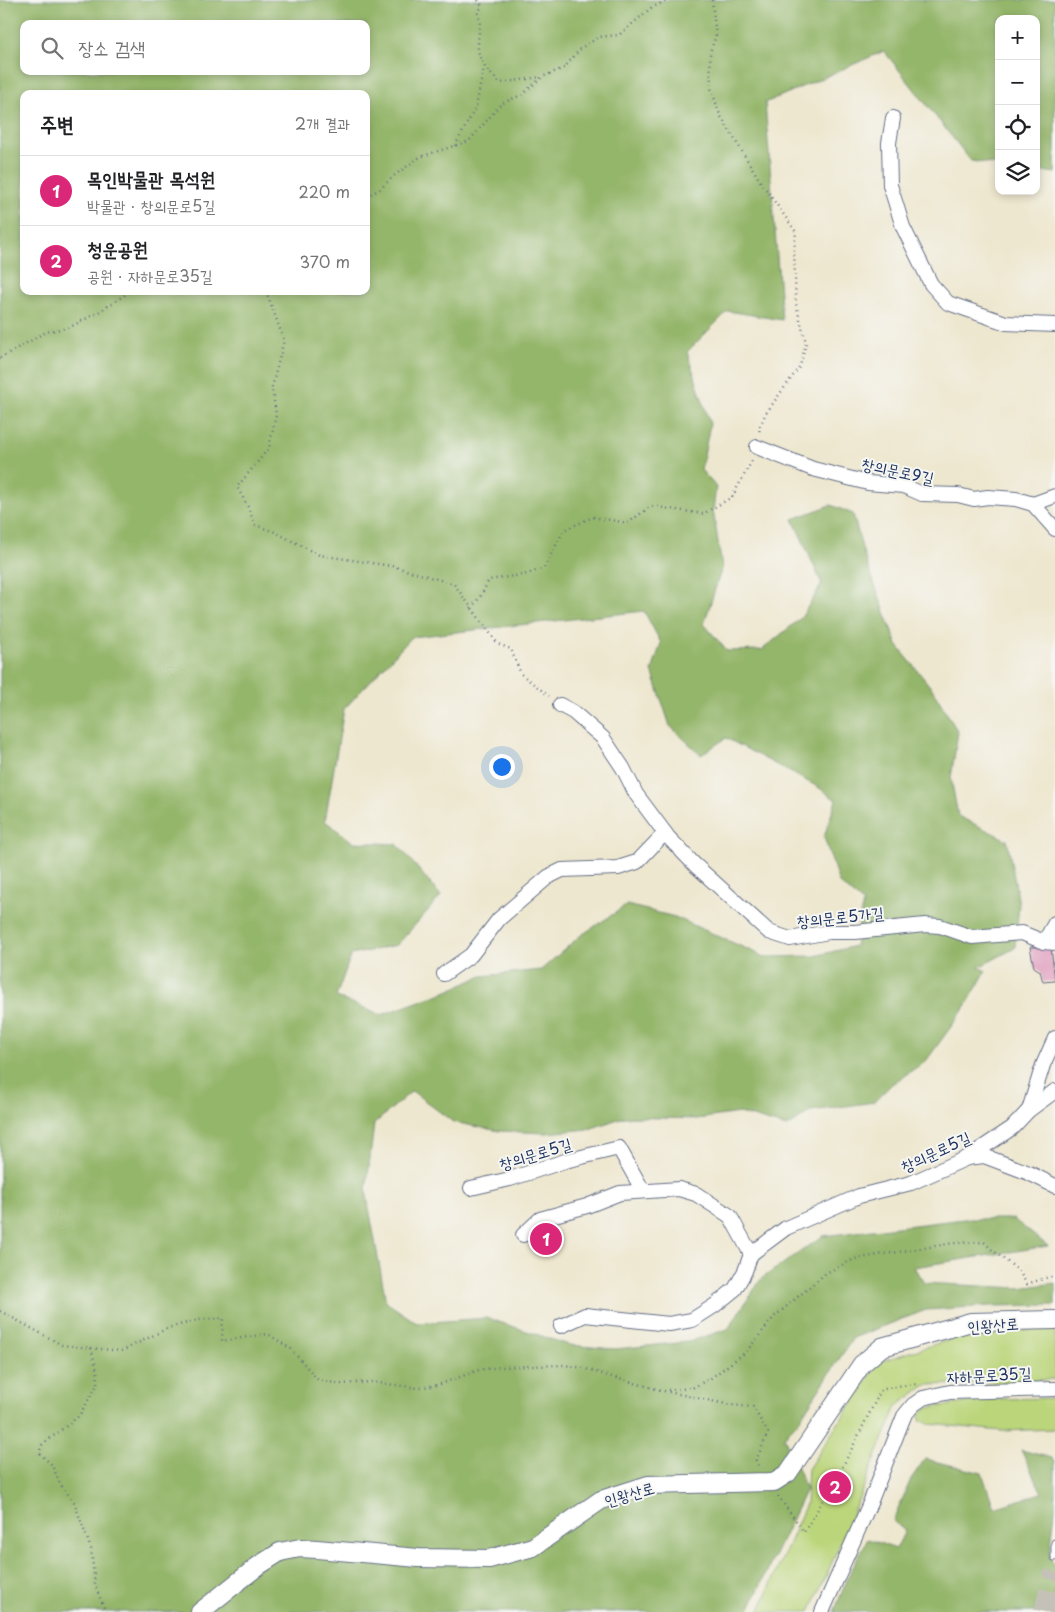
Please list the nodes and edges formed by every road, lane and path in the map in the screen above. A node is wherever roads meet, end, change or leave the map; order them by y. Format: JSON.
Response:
{"nodes":[{"id":1,"x":478,"y":0,"type":"edge"},
{"id":2,"x":668,"y":0,"type":"edge"},
{"id":3,"x":712,"y":0,"type":"edge"},
{"id":4,"x":484,"y":66,"type":"junction"},
{"id":5,"x":542,"y":77,"type":"junction"},
{"id":6,"x":894,"y":118,"type":"dead end"},
{"id":7,"x":455,"y":146,"type":"junction"},
{"id":8,"x":370,"y":194,"type":"edge"},
{"id":9,"x":125,"y":295,"type":"edge"},
{"id":10,"x":267,"y":295,"type":"edge"},
{"id":11,"x":1055,"y":325,"type":"edge"},
{"id":12,"x":0,"y":358,"type":"edge"},
{"id":13,"x":758,"y":447,"type":"junction"},
{"id":14,"x":1055,"y":496,"type":"edge"},
{"id":15,"x":1033,"y":504,"type":"junction"},
{"id":16,"x":1055,"y":529,"type":"edge"},
{"id":17,"x":471,"y":608,"type":"junction"},
{"id":18,"x":560,"y":705,"type":"joint"},
{"id":19,"x":665,"y":833,"type":"junction"},
{"id":20,"x":1055,"y":923,"type":"edge"},
{"id":21,"x":1050,"y":943,"type":"edge"},
{"id":22,"x":444,"y":974,"type":"dead end"},
{"id":23,"x":1055,"y":1038,"type":"edge"},
{"id":24,"x":1055,"y":1091,"type":"edge"},
{"id":25,"x":1029,"y":1110,"type":"junction"},
{"id":26,"x":967,"y":1158,"type":"junction"},
{"id":27,"x":1055,"y":1186,"type":"edge"},
{"id":28,"x":471,"y":1188,"type":"dead end"},
{"id":29,"x":644,"y":1191,"type":"junction"},
{"id":30,"x":523,"y":1235,"type":"dead end"},
{"id":31,"x":751,"y":1254,"type":"junction"},
{"id":32,"x":1055,"y":1275,"type":"edge"},
{"id":33,"x":0,"y":1311,"type":"edge"},
{"id":34,"x":1055,"y":1320,"type":"edge"},
{"id":35,"x":561,"y":1326,"type":"dead end"},
{"id":36,"x":91,"y":1348,"type":"junction"},
{"id":37,"x":922,"y":1384,"type":"dead end"},
{"id":38,"x":1055,"y":1389,"type":"edge"},
{"id":39,"x":664,"y":1391,"type":"junction"},
{"id":40,"x":766,"y":1482,"type":"junction"},
{"id":41,"x":1055,"y":1543,"type":"edge"},
{"id":42,"x":1055,"y":1557,"type":"edge"},
{"id":43,"x":106,"y":1612,"type":"edge"},
{"id":44,"x":200,"y":1612,"type":"edge"},
{"id":45,"x":822,"y":1612,"type":"edge"}],
"edges":[{"from":1,"to":4,"type":"path"},
{"from":2,"to":5,"type":"path"},
{"from":3,"to":13,"type":"path"},
{"from":4,"to":5,"type":"path"},
{"from":4,"to":7,"type":"path"},
{"from":5,"to":7,"type":"path"},
{"from":6,"to":11,"type":"street"},
{"from":7,"to":8,"type":"path"},
{"from":9,"to":12,"type":"path"},
{"from":10,"to":17,"type":"path"},
{"from":13,"to":15,"type":"street","name":"창의문로9길"},
{"from":13,"to":17,"type":"path"},
{"from":14,"to":15,"type":"street"},
{"from":15,"to":16,"type":"street"},
{"from":17,"to":18,"type":"path"},
{"from":18,"to":19,"type":"street","name":"창의문로5가길"},
{"from":19,"to":21,"type":"street","name":"창의문로5가길"},
{"from":19,"to":22,"type":"street"},
{"from":20,"to":21,"type":"street"},
{"from":23,"to":25,"type":"street","name":"창의문로5길"},
{"from":24,"to":25,"type":"street"},
{"from":25,"to":26,"type":"street","name":"창의문로5길"},
{"from":26,"to":27,"type":"street"},
{"from":26,"to":31,"type":"street","name":"창의문로5길"},
{"from":28,"to":29,"type":"street","name":"창의문로5길"},
{"from":29,"to":30,"type":"street"},
{"from":29,"to":31,"type":"street"},
{"from":31,"to":35,"type":"street"},
{"from":32,"to":39,"type":"path"},
{"from":33,"to":36,"type":"path"},
{"from":34,"to":40,"type":"street","name":"인왕산로"},
{"from":36,"to":39,"type":"path"},
{"from":36,"to":43,"type":"path"},
{"from":37,"to":40,"type":"path"},
{"from":38,"to":45,"type":"street","name":"자하문로35길"},
{"from":39,"to":40,"type":"path"},
{"from":40,"to":44,"type":"street","name":"인왕산로"},
{"from":41,"to":42,"type":"lane"}]}
